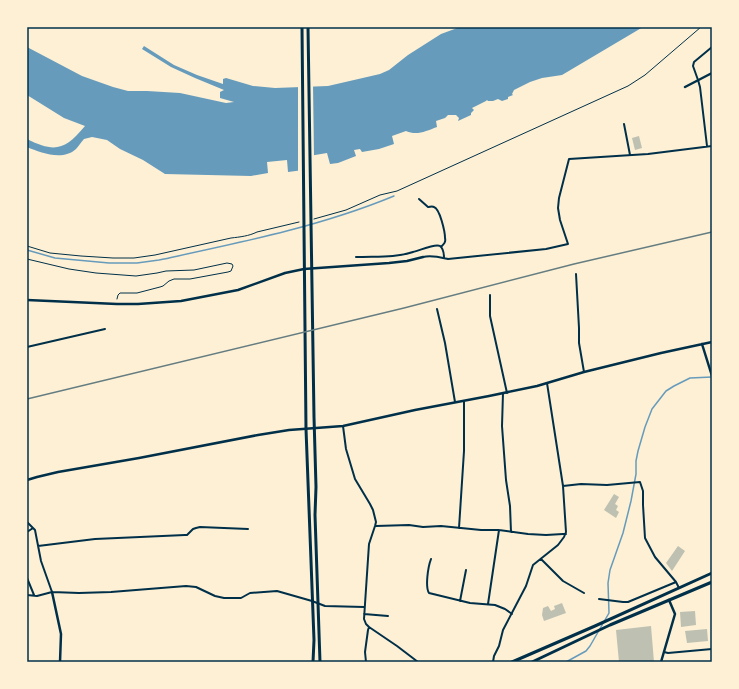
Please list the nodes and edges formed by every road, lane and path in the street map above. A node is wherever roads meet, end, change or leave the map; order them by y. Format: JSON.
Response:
{"nodes":[{"id":1,"x":302,"y":27,"type":"edge"},
{"id":2,"x":308,"y":27,"type":"edge"},
{"id":3,"x":701,"y":27,"type":"edge"},
{"id":4,"x":712,"y":47,"type":"edge"},
{"id":5,"x":712,"y":73,"type":"edge"},
{"id":6,"x":698,"y":80,"type":"junction"},
{"id":7,"x":685,"y":87,"type":"dead end"},
{"id":8,"x":624,"y":124,"type":"dead end"},
{"id":9,"x":707,"y":146,"type":"junction"},
{"id":10,"x":712,"y":146,"type":"edge"},
{"id":11,"x":630,"y":155,"type":"junction"},
{"id":12,"x":419,"y":199,"type":"dead end"},
{"id":13,"x":310,"y":220,"type":"dead end"},
{"id":14,"x":303,"y":221,"type":"dead end"},
{"id":15,"x":27,"y":246,"type":"edge"},
{"id":16,"x":442,"y":247,"type":"junction"},
{"id":17,"x":356,"y":256,"type":"dead end"},
{"id":18,"x":424,"y":256,"type":"joint"},
{"id":19,"x":27,"y":258,"type":"edge"},
{"id":20,"x":444,"y":258,"type":"junction"},
{"id":21,"x":312,"y":268,"type":"junction"},
{"id":22,"x":304,"y":269,"type":"junction"},
{"id":23,"x":576,"y":274,"type":"dead end"},
{"id":24,"x":490,"y":295,"type":"dead end"},
{"id":25,"x":117,"y":298,"type":"dead end"},
{"id":26,"x":27,"y":300,"type":"edge"},
{"id":27,"x":437,"y":309,"type":"dead end"},
{"id":28,"x":104,"y":329,"type":"dead end"},
{"id":29,"x":712,"y":342,"type":"edge"},
{"id":30,"x":702,"y":344,"type":"junction"},
{"id":31,"x":27,"y":347,"type":"edge"},
{"id":32,"x":584,"y":372,"type":"junction"},
{"id":33,"x":712,"y":376,"type":"edge"},
{"id":34,"x":547,"y":383,"type":"junction"},
{"id":35,"x":503,"y":393,"type":"junction"},
{"id":36,"x":506,"y":393,"type":"junction"},
{"id":37,"x":464,"y":401,"type":"junction"},
{"id":38,"x":455,"y":403,"type":"junction"},
{"id":39,"x":343,"y":426,"type":"junction"},
{"id":40,"x":314,"y":428,"type":"junction"},
{"id":41,"x":306,"y":429,"type":"junction"},
{"id":42,"x":27,"y":480,"type":"edge"},
{"id":43,"x":563,"y":486,"type":"junction"},
{"id":44,"x":27,"y":522,"type":"edge"},
{"id":45,"x":376,"y":526,"type":"junction"},
{"id":46,"x":33,"y":528,"type":"junction"},
{"id":47,"x":459,"y":528,"type":"junction"},
{"id":48,"x":248,"y":529,"type":"dead end"},
{"id":49,"x":499,"y":530,"type":"junction"},
{"id":50,"x":27,"y":532,"type":"edge"},
{"id":51,"x":511,"y":532,"type":"junction"},
{"id":52,"x":566,"y":534,"type":"junction"},
{"id":53,"x":38,"y":546,"type":"junction"},
{"id":54,"x":431,"y":559,"type":"dead end"},
{"id":55,"x":541,"y":559,"type":"junction"},
{"id":56,"x":466,"y":570,"type":"dead end"},
{"id":57,"x":712,"y":573,"type":"edge"},
{"id":58,"x":27,"y":578,"type":"edge"},
{"id":59,"x":676,"y":582,"type":"junction"},
{"id":60,"x":712,"y":582,"type":"edge"},
{"id":61,"x":679,"y":588,"type":"junction"},
{"id":62,"x":52,"y":592,"type":"junction"},
{"id":63,"x":584,"y":593,"type":"dead end"},
{"id":64,"x":27,"y":595,"type":"edge"},
{"id":65,"x":34,"y":595,"type":"junction"},
{"id":66,"x":599,"y":599,"type":"dead end"},
{"id":67,"x":460,"y":600,"type":"junction"},
{"id":68,"x":669,"y":600,"type":"junction"},
{"id":69,"x":312,"y":601,"type":"junction"},
{"id":70,"x":318,"y":604,"type":"junction"},
{"id":71,"x":488,"y":604,"type":"junction"},
{"id":72,"x":364,"y":607,"type":"junction"},
{"id":73,"x":364,"y":614,"type":"junction"},
{"id":74,"x":512,"y":614,"type":"junction"},
{"id":75,"x":388,"y":616,"type":"dead end"},
{"id":76,"x":369,"y":627,"type":"junction"},
{"id":77,"x":712,"y":650,"type":"edge"},
{"id":78,"x":664,"y":652,"type":"junction"},
{"id":79,"x":60,"y":662,"type":"edge"},
{"id":80,"x":313,"y":662,"type":"edge"},
{"id":81,"x":320,"y":662,"type":"edge"},
{"id":82,"x":366,"y":662,"type":"edge"},
{"id":83,"x":418,"y":662,"type":"edge"},
{"id":84,"x":493,"y":662,"type":"edge"},
{"id":85,"x":512,"y":662,"type":"edge"},
{"id":86,"x":532,"y":662,"type":"edge"},
{"id":87,"x":661,"y":662,"type":"edge"}],
"edges":[{"from":1,"to":22,"type":"main road"},
{"from":2,"to":21,"type":"main road"},
{"from":3,"to":13,"type":"path"},
{"from":4,"to":6,"type":"street"},
{"from":5,"to":6,"type":"street"},
{"from":6,"to":7,"type":"street"},
{"from":6,"to":9,"type":"street"},
{"from":8,"to":11,"type":"street"},
{"from":9,"to":10,"type":"street"},
{"from":9,"to":11,"type":"street"},
{"from":11,"to":20,"type":"street"},
{"from":12,"to":16,"type":"street"},
{"from":14,"to":15,"type":"path"},
{"from":16,"to":17,"type":"street"},
{"from":16,"to":20,"type":"street"},
{"from":18,"to":20,"type":"street"},
{"from":18,"to":21,"type":"street"},
{"from":19,"to":25,"type":"path"},
{"from":21,"to":22,"type":"street"},
{"from":21,"to":40,"type":"main road"},
{"from":22,"to":26,"type":"street"},
{"from":22,"to":41,"type":"main road"},
{"from":23,"to":32,"type":"street"},
{"from":24,"to":36,"type":"street"},
{"from":27,"to":38,"type":"street"},
{"from":28,"to":31,"type":"street"},
{"from":29,"to":30,"type":"street"},
{"from":30,"to":32,"type":"street"},
{"from":30,"to":33,"type":"street"},
{"from":32,"to":34,"type":"street"},
{"from":34,"to":36,"type":"street"},
{"from":34,"to":43,"type":"street"},
{"from":35,"to":36,"type":"street"},
{"from":35,"to":37,"type":"street"},
{"from":35,"to":51,"type":"street"},
{"from":37,"to":38,"type":"street"},
{"from":37,"to":47,"type":"street"},
{"from":38,"to":39,"type":"street"},
{"from":39,"to":40,"type":"street"},
{"from":39,"to":45,"type":"street"},
{"from":40,"to":41,"type":"street"},
{"from":40,"to":70,"type":"main road"},
{"from":41,"to":42,"type":"street"},
{"from":41,"to":69,"type":"main road"},
{"from":43,"to":52,"type":"street"},
{"from":43,"to":59,"type":"street"},
{"from":44,"to":46,"type":"street"},
{"from":45,"to":47,"type":"street"},
{"from":45,"to":72,"type":"street"},
{"from":46,"to":50,"type":"street"},
{"from":46,"to":53,"type":"street"},
{"from":47,"to":49,"type":"street"},
{"from":48,"to":53,"type":"street"},
{"from":49,"to":51,"type":"street"},
{"from":49,"to":71,"type":"street"},
{"from":51,"to":52,"type":"street"},
{"from":52,"to":55,"type":"street"},
{"from":53,"to":62,"type":"street"},
{"from":54,"to":67,"type":"street"},
{"from":55,"to":63,"type":"street"},
{"from":55,"to":74,"type":"street"},
{"from":56,"to":67,"type":"street"},
{"from":57,"to":61,"type":"main road"},
{"from":58,"to":65,"type":"street"},
{"from":59,"to":61,"type":"street"},
{"from":59,"to":66,"type":"street"},
{"from":60,"to":68,"type":"main road"},
{"from":61,"to":85,"type":"main road"},
{"from":62,"to":65,"type":"street"},
{"from":62,"to":69,"type":"street"},
{"from":62,"to":79,"type":"street"},
{"from":64,"to":65,"type":"street"},
{"from":67,"to":71,"type":"street"},
{"from":68,"to":78,"type":"street"},
{"from":68,"to":86,"type":"main road"},
{"from":69,"to":70,"type":"street"},
{"from":69,"to":80,"type":"main road"},
{"from":70,"to":72,"type":"street"},
{"from":70,"to":81,"type":"main road"},
{"from":71,"to":74,"type":"street"},
{"from":72,"to":73,"type":"street"},
{"from":73,"to":75,"type":"street"},
{"from":73,"to":76,"type":"street"},
{"from":74,"to":84,"type":"street"},
{"from":76,"to":82,"type":"street"},
{"from":76,"to":83,"type":"street"},
{"from":77,"to":78,"type":"street"},
{"from":78,"to":87,"type":"street"}]}
